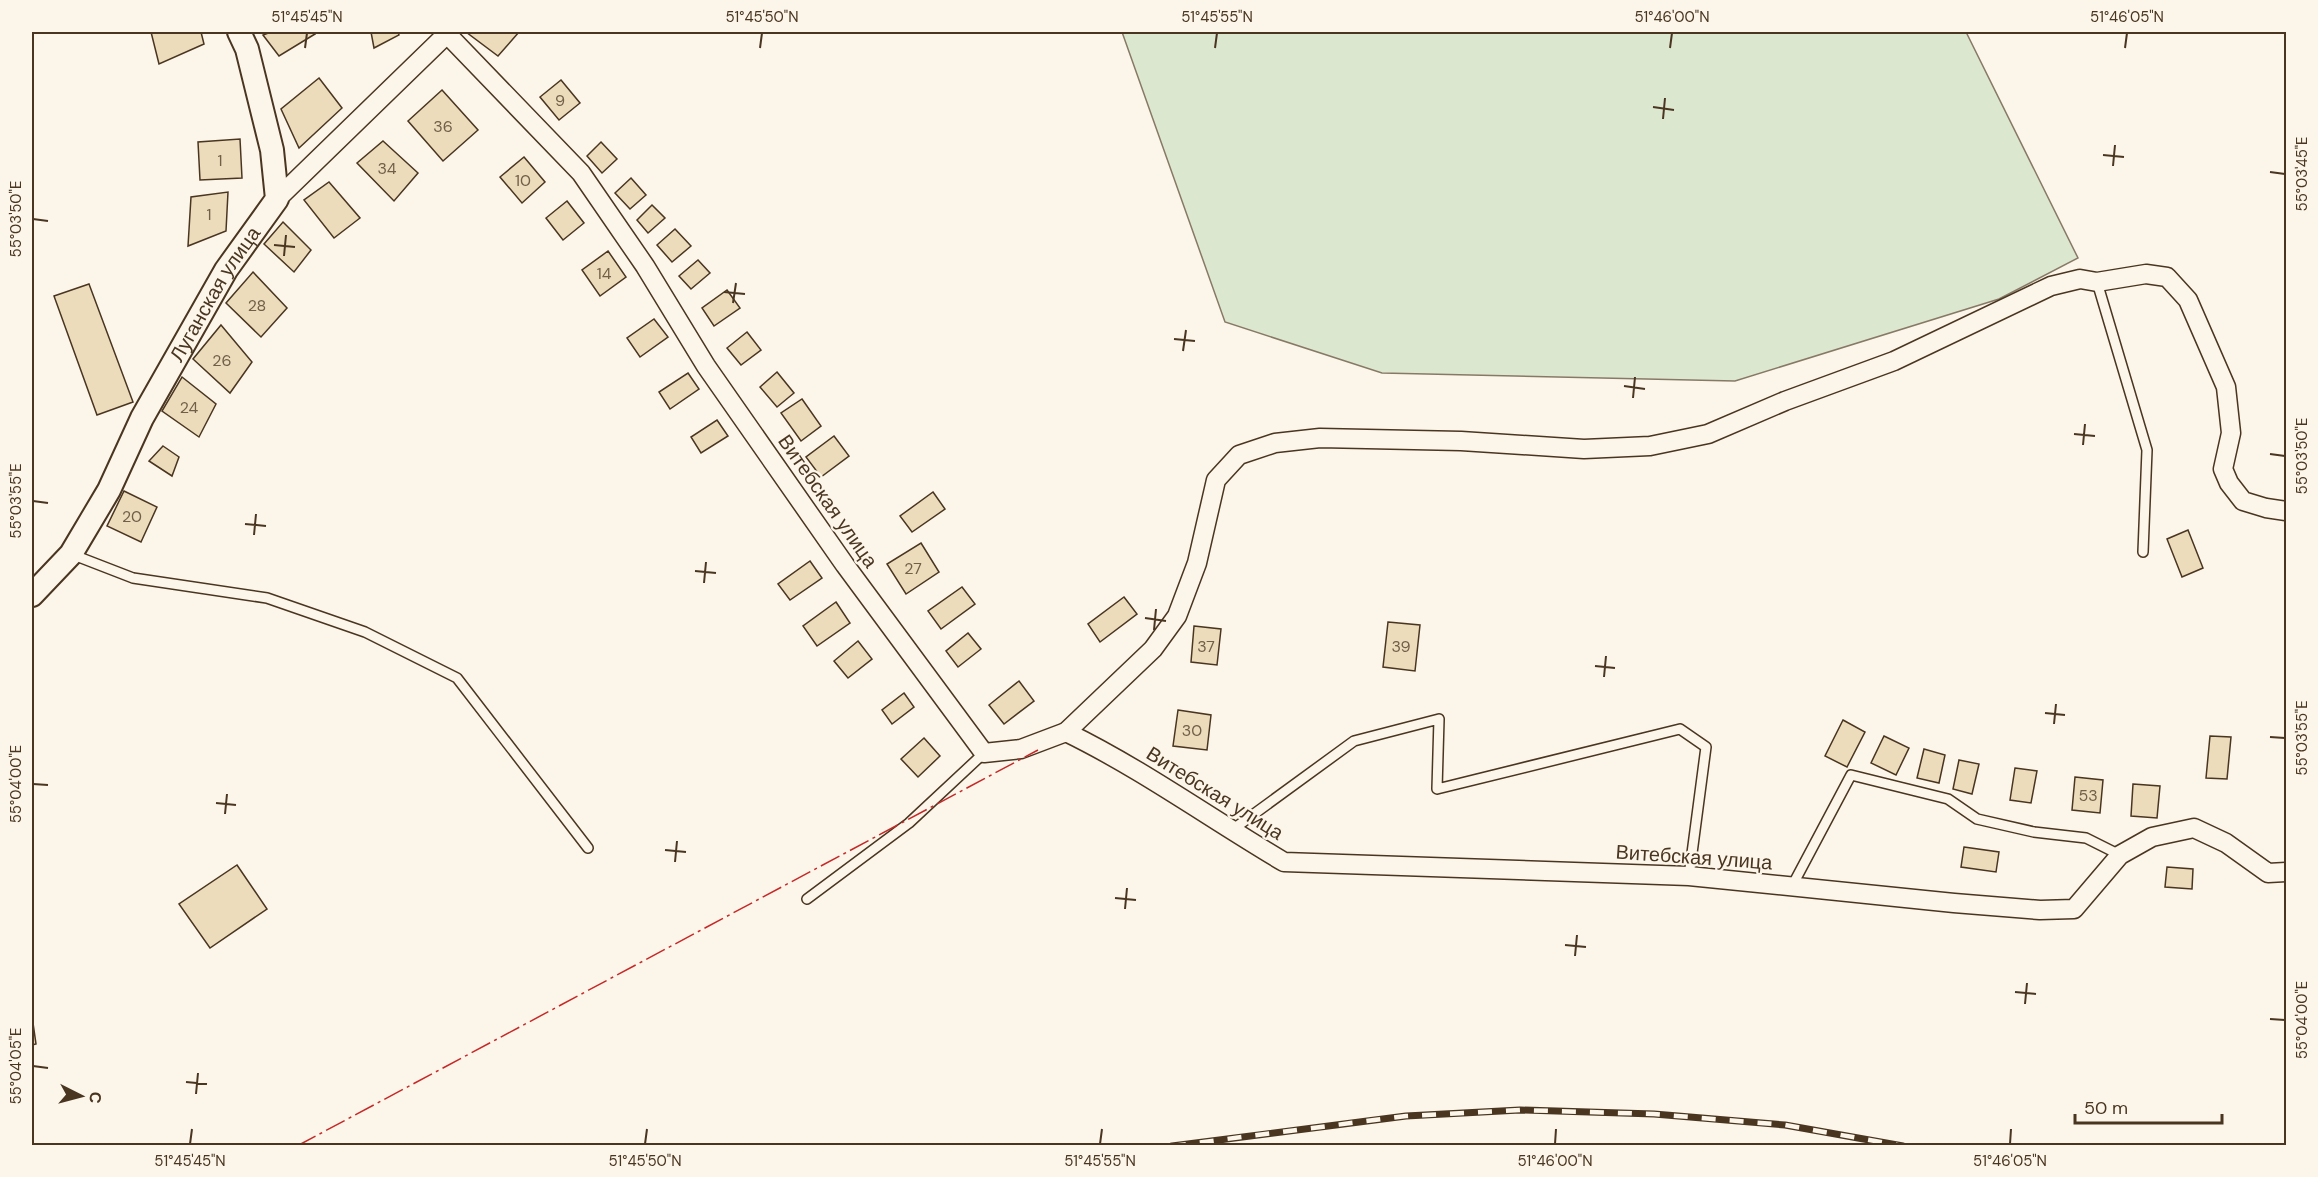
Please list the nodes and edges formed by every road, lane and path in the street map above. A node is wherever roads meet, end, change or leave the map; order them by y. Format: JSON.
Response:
{"nodes":[{"id":1,"x":238,"y":32,"type":"edge"},
{"id":2,"x":448,"y":33,"type":"edge"},
{"id":3,"x":277,"y":199,"type":"junction"},
{"id":4,"x":2097,"y":282,"type":"junction"},
{"id":5,"x":2286,"y":511,"type":"edge"},
{"id":6,"x":2144,"y":552,"type":"dead end"},
{"id":7,"x":71,"y":554,"type":"junction"},
{"id":8,"x":32,"y":595,"type":"edge"},
{"id":9,"x":1066,"y":732,"type":"junction"},
{"id":10,"x":984,"y":753,"type":"junction"},
{"id":11,"x":1231,"y":831,"type":"junction"},
{"id":12,"x":588,"y":848,"type":"dead end"},
{"id":13,"x":2121,"y":855,"type":"junction"},
{"id":14,"x":2286,"y":872,"type":"edge"},
{"id":15,"x":1689,"y":876,"type":"junction"},
{"id":16,"x":1791,"y":888,"type":"junction"},
{"id":17,"x":807,"y":900,"type":"dead end"}],
"edges":[{"from":1,"to":3,"type":"street"},
{"from":2,"to":3,"type":"street","name":"Луганская улица"},
{"from":2,"to":10,"type":"street","name":"Витебская улица"},
{"from":3,"to":7,"type":"street","name":"Луганская улица"},
{"from":4,"to":5,"type":"street"},
{"from":4,"to":6,"type":"lane"},
{"from":4,"to":9,"type":"street"},
{"from":7,"to":8,"type":"street","name":"Луганская улица"},
{"from":7,"to":12,"type":"lane"},
{"from":9,"to":10,"type":"street"},
{"from":9,"to":11,"type":"street","name":"Витебская улица"},
{"from":10,"to":17,"type":"lane"},
{"from":11,"to":15,"type":"street","name":"Витебская улица"},
{"from":11,"to":15,"type":"lane"},
{"from":13,"to":14,"type":"street","name":"Витебская улица"},
{"from":13,"to":16,"type":"street","name":"Витебская улица"},
{"from":13,"to":16,"type":"lane"},
{"from":15,"to":16,"type":"street","name":"Витебская улица"}]}
